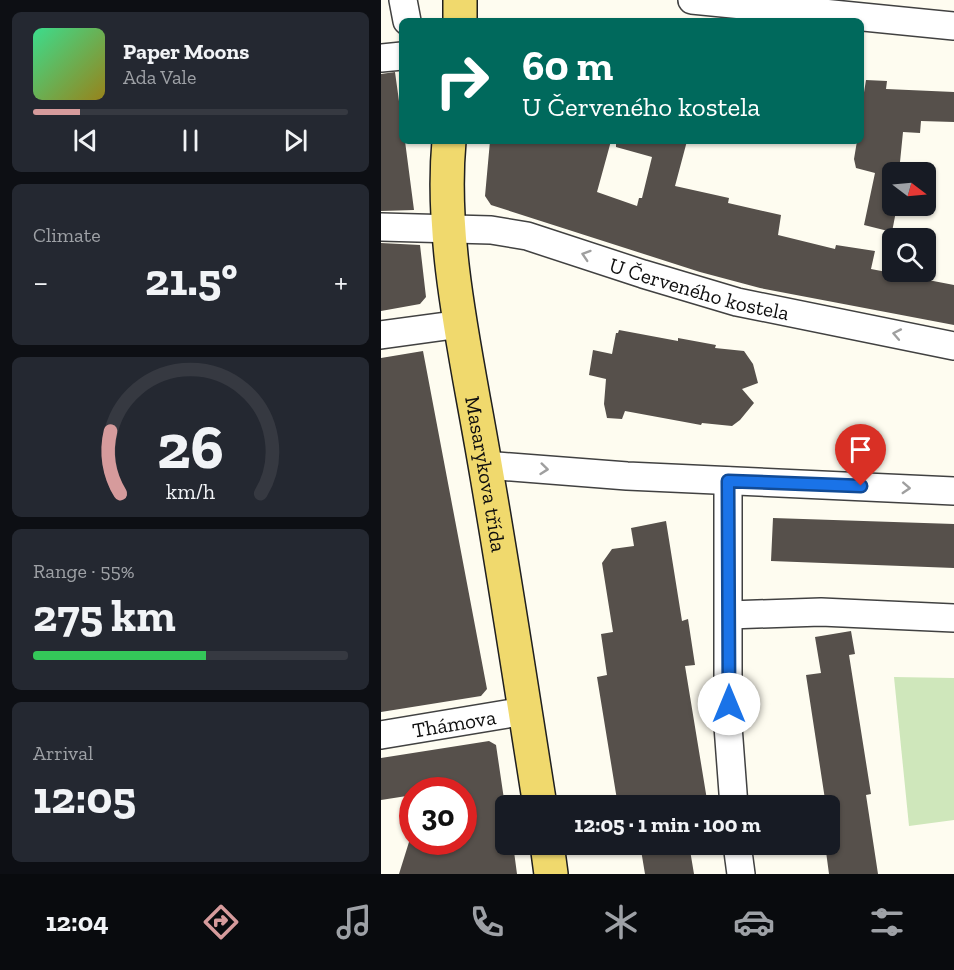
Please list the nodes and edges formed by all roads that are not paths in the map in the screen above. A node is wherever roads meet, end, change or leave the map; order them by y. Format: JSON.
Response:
{"nodes":[{"id":1,"x":403,"y":0,"type":"edge"},
{"id":2,"x":460,"y":0,"type":"edge"},
{"id":3,"x":692,"y":0,"type":"edge"},
{"id":4,"x":406,"y":18,"type":"edge"},
{"id":5,"x":460,"y":18,"type":"edge"},
{"id":6,"x":954,"y":26,"type":"edge"},
{"id":7,"x":399,"y":56,"type":"edge"},
{"id":8,"x":381,"y":58,"type":"edge"},
{"id":9,"x":443,"y":150,"type":"edge"},
{"id":10,"x":381,"y":227,"type":"edge"},
{"id":11,"x":449,"y":228,"type":"junction"},
{"id":12,"x":461,"y":324,"type":"junction"},
{"id":13,"x":381,"y":335,"type":"edge"},
{"id":14,"x":954,"y":346,"type":"edge"},
{"id":15,"x":486,"y":465,"type":"junction"},
{"id":16,"x":728,"y":481,"type":"junction"},
{"id":17,"x":954,"y":490,"type":"edge"},
{"id":18,"x":729,"y":615,"type":"junction"},
{"id":19,"x":954,"y":618,"type":"edge"},
{"id":20,"x":525,"y":711,"type":"junction"},
{"id":21,"x":381,"y":735,"type":"edge"},
{"id":22,"x":538,"y":795,"type":"edge"},
{"id":23,"x":733,"y":795,"type":"edge"},
{"id":24,"x":548,"y":855,"type":"edge"},
{"id":25,"x":738,"y":855,"type":"edge"},
{"id":26,"x":551,"y":874,"type":"edge"},
{"id":27,"x":741,"y":874,"type":"edge"}],
"edges":[{"from":1,"to":4,"type":"street"},
{"from":2,"to":5,"type":"main road"},
{"from":3,"to":6,"type":"street"},
{"from":7,"to":8,"type":"street"},
{"from":9,"to":11,"type":"main road","name":"Masarykova třída"},
{"from":10,"to":11,"type":"street","name":"U Červeného kostela"},
{"from":11,"to":12,"type":"main road","name":"Masarykova třída"},
{"from":14,"to":11,"type":"street","name":"U Červeného kostela","one_way":true},
{"from":12,"to":13,"type":"street"},
{"from":12,"to":15,"type":"main road","name":"Masarykova třída"},
{"from":15,"to":16,"type":"street","one_way":true},
{"from":15,"to":20,"type":"main road","name":"Masarykova třída"},
{"from":16,"to":17,"type":"street","one_way":true},
{"from":16,"to":18,"type":"street"},
{"from":18,"to":19,"type":"street"},
{"from":18,"to":23,"type":"street"},
{"from":20,"to":21,"type":"street","name":"Thámova"},
{"from":20,"to":22,"type":"main road","name":"Masarykova třída"},
{"from":24,"to":26,"type":"main road"},
{"from":25,"to":27,"type":"street"}]}
